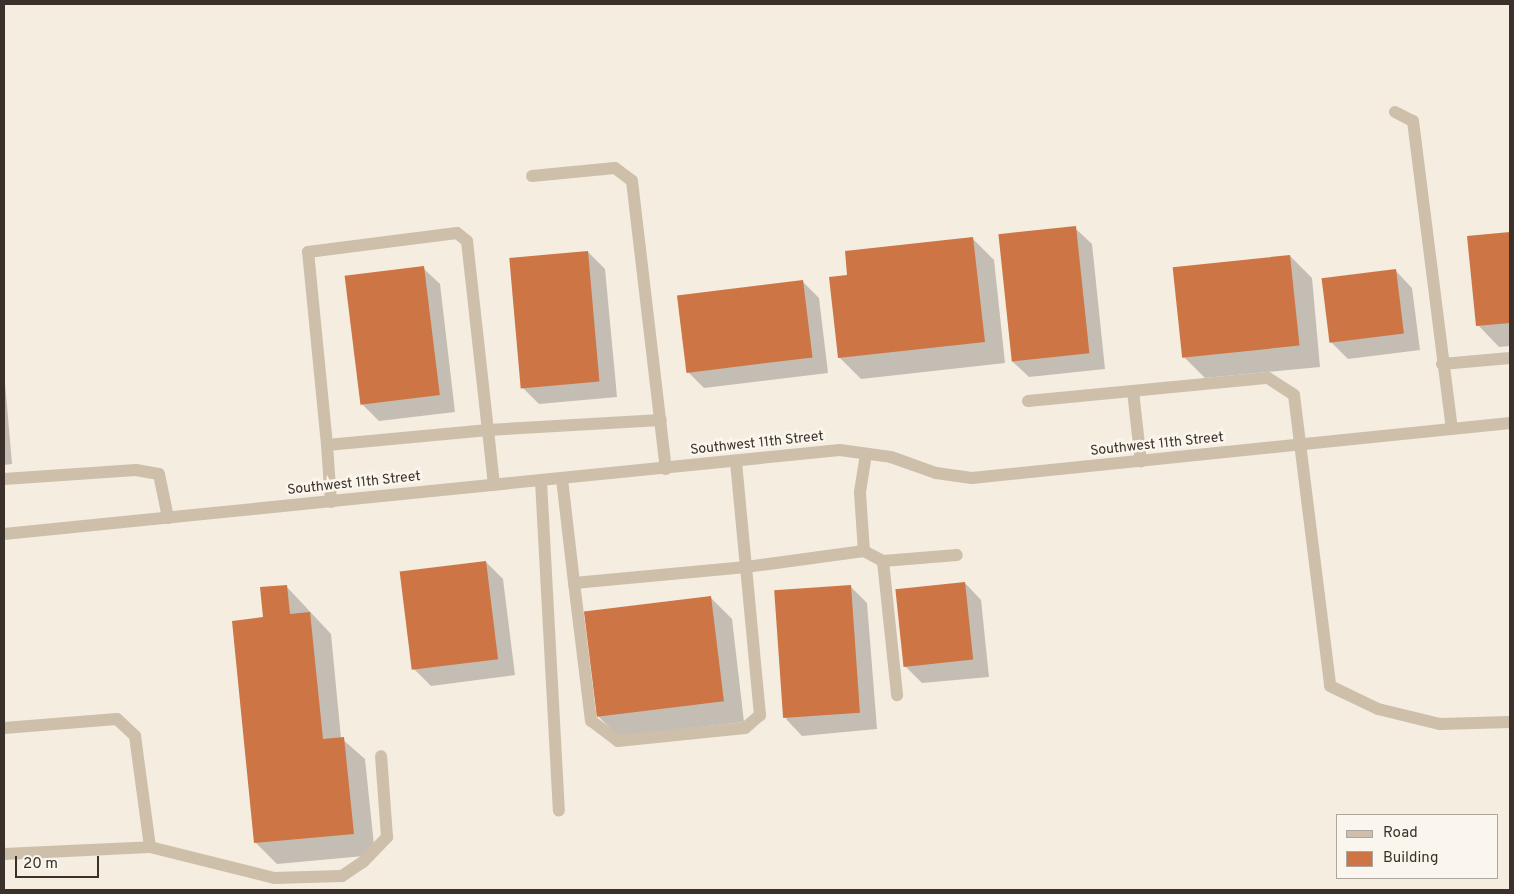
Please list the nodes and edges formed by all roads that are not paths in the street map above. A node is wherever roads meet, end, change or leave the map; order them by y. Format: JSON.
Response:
{"nodes":[{"id":1,"x":1395,"y":112,"type":"dead end"},
{"id":2,"x":532,"y":176,"type":"dead end"},
{"id":3,"x":1510,"y":358,"type":"edge"},
{"id":4,"x":1442,"y":364,"type":"junction"},
{"id":5,"x":1133,"y":391,"type":"junction"},
{"id":6,"x":1028,"y":401,"type":"dead end"},
{"id":7,"x":661,"y":420,"type":"junction"},
{"id":8,"x":1510,"y":423,"type":"edge"},
{"id":9,"x":1452,"y":429,"type":"junction"},
{"id":10,"x":488,"y":430,"type":"junction"},
{"id":11,"x":327,"y":445,"type":"junction"},
{"id":12,"x":1300,"y":445,"type":"junction"},
{"id":13,"x":866,"y":454,"type":"junction"},
{"id":14,"x":736,"y":462,"type":"junction"},
{"id":15,"x":1141,"y":462,"type":"junction"},
{"id":16,"x":666,"y":469,"type":"junction"},
{"id":17,"x":4,"y":479,"type":"edge"},
{"id":18,"x":562,"y":479,"type":"junction"},
{"id":19,"x":541,"y":481,"type":"junction"},
{"id":20,"x":494,"y":486,"type":"junction"},
{"id":21,"x":331,"y":502,"type":"junction"},
{"id":22,"x":168,"y":518,"type":"junction"},
{"id":23,"x":4,"y":534,"type":"edge"},
{"id":24,"x":864,"y":551,"type":"junction"},
{"id":25,"x":957,"y":555,"type":"dead end"},
{"id":26,"x":883,"y":561,"type":"junction"},
{"id":27,"x":746,"y":567,"type":"junction"},
{"id":28,"x":574,"y":583,"type":"junction"},
{"id":29,"x":897,"y":695,"type":"dead end"},
{"id":30,"x":1510,"y":722,"type":"edge"},
{"id":31,"x":4,"y":728,"type":"edge"},
{"id":32,"x":381,"y":756,"type":"dead end"},
{"id":33,"x":559,"y":812,"type":"dead end"},
{"id":34,"x":150,"y":847,"type":"junction"},
{"id":35,"x":4,"y":854,"type":"edge"}],
"edges":[{"from":1,"to":4,"type":"street"},
{"from":2,"to":7,"type":"street"},
{"from":3,"to":4,"type":"street"},
{"from":4,"to":9,"type":"street"},
{"from":5,"to":6,"type":"street"},
{"from":5,"to":12,"type":"street"},
{"from":5,"to":15,"type":"street"},
{"from":7,"to":10,"type":"street"},
{"from":7,"to":16,"type":"street"},
{"from":8,"to":9,"type":"street","name":"Southwest 11th Street"},
{"from":9,"to":12,"type":"street","name":"Southwest 11th Street"},
{"from":10,"to":11,"type":"street"},
{"from":10,"to":11,"type":"street"},
{"from":10,"to":20,"type":"street"},
{"from":11,"to":21,"type":"street"},
{"from":12,"to":15,"type":"street","name":"Southwest 11th Street"},
{"from":12,"to":30,"type":"street"},
{"from":13,"to":14,"type":"street","name":"Southwest 11th Street"},
{"from":13,"to":15,"type":"street","name":"Southwest 11th Street"},
{"from":13,"to":24,"type":"street"},
{"from":14,"to":16,"type":"street","name":"Southwest 11th Street"},
{"from":14,"to":27,"type":"street"},
{"from":16,"to":18,"type":"street","name":"Southwest 11th Street"},
{"from":17,"to":22,"type":"street"},
{"from":18,"to":19,"type":"street","name":"Southwest 11th Street"},
{"from":18,"to":28,"type":"street"},
{"from":19,"to":20,"type":"street","name":"Southwest 11th Street"},
{"from":19,"to":33,"type":"street"},
{"from":20,"to":21,"type":"street","name":"Southwest 11th Street"},
{"from":21,"to":22,"type":"street","name":"Southwest 11th Street"},
{"from":22,"to":23,"type":"street","name":"Southwest 11th Street"},
{"from":24,"to":26,"type":"street"},
{"from":24,"to":27,"type":"street"},
{"from":25,"to":26,"type":"street"},
{"from":26,"to":29,"type":"street"},
{"from":27,"to":28,"type":"street"},
{"from":27,"to":28,"type":"street"},
{"from":31,"to":34,"type":"street"},
{"from":32,"to":34,"type":"street"},
{"from":34,"to":35,"type":"street"}]}
